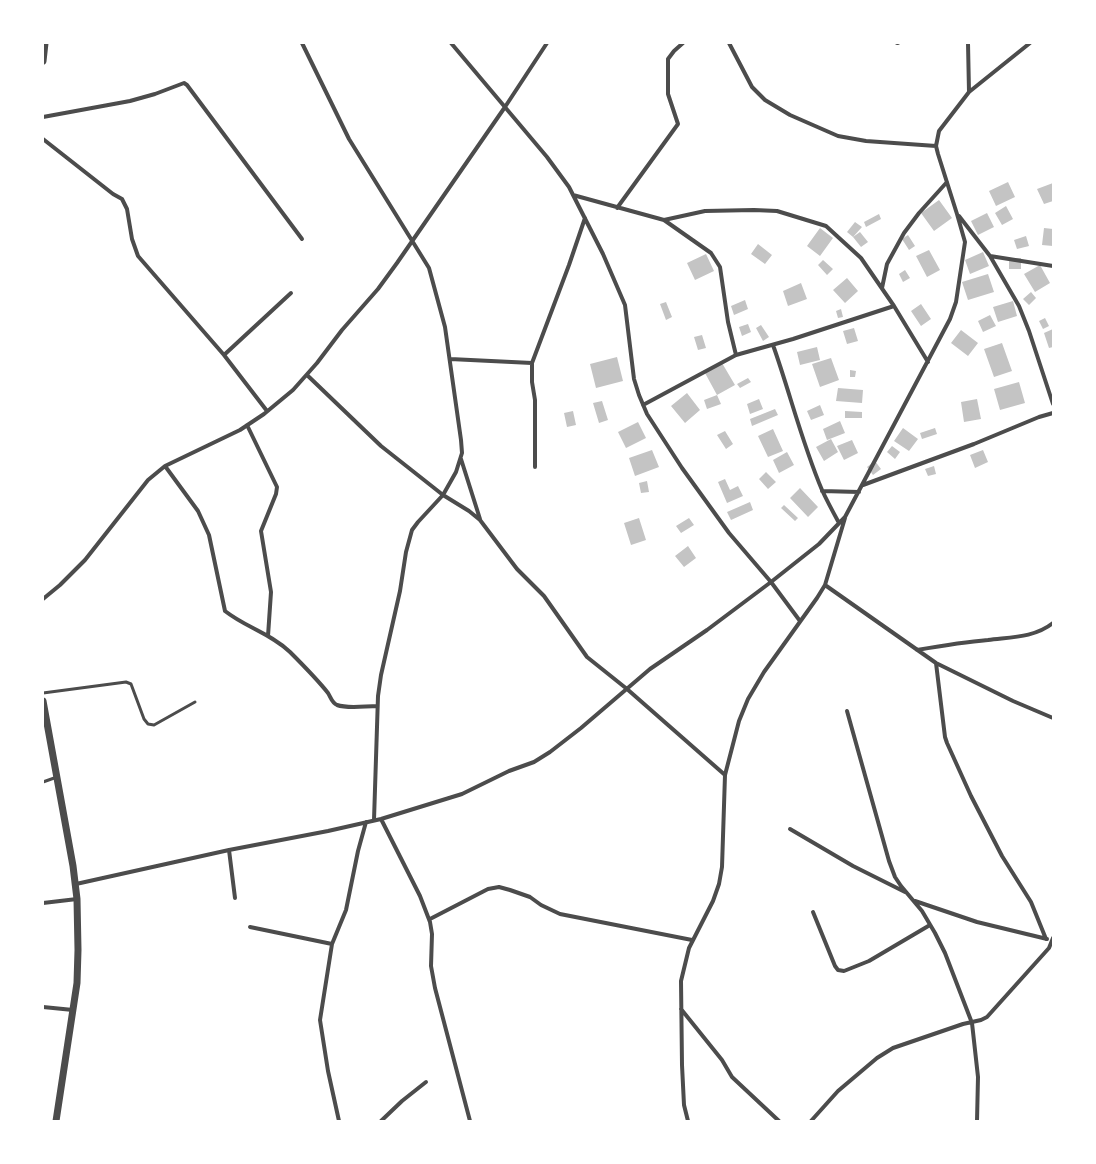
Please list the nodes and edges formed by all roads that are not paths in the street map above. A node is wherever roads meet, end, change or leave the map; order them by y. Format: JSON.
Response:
{"nodes":[{"id":1,"x":45,"y":43,"type":"edge"},
{"id":2,"x":302,"y":43,"type":"edge"},
{"id":3,"x":451,"y":43,"type":"edge"},
{"id":4,"x":547,"y":43,"type":"edge"},
{"id":5,"x":683,"y":43,"type":"edge"},
{"id":6,"x":728,"y":43,"type":"edge"},
{"id":7,"x":968,"y":43,"type":"edge"},
{"id":8,"x":1030,"y":43,"type":"edge"},
{"id":9,"x":43,"y":61,"type":"edge"},
{"id":10,"x":969,"y":92,"type":"junction"},
{"id":11,"x":505,"y":107,"type":"junction"},
{"id":12,"x":43,"y":117,"type":"edge"},
{"id":13,"x":43,"y":139,"type":"edge"},
{"id":14,"x":936,"y":146,"type":"junction"},
{"id":15,"x":947,"y":182,"type":"junction"},
{"id":16,"x":573,"y":195,"type":"junction"},
{"id":17,"x":617,"y":208,"type":"junction"},
{"id":18,"x":957,"y":214,"type":"junction"},
{"id":19,"x":585,"y":218,"type":"junction"},
{"id":20,"x":664,"y":220,"type":"junction"},
{"id":21,"x":302,"y":239,"type":"dead end"},
{"id":22,"x":412,"y":242,"type":"junction"},
{"id":23,"x":990,"y":256,"type":"junction"},
{"id":24,"x":1053,"y":266,"type":"edge"},
{"id":25,"x":882,"y":288,"type":"junction"},
{"id":26,"x":291,"y":293,"type":"dead end"},
{"id":27,"x":894,"y":306,"type":"junction"},
{"id":28,"x":773,"y":345,"type":"junction"},
{"id":29,"x":224,"y":355,"type":"junction"},
{"id":30,"x":736,"y":355,"type":"junction"},
{"id":31,"x":450,"y":359,"type":"junction"},
{"id":32,"x":928,"y":362,"type":"junction"},
{"id":33,"x":532,"y":363,"type":"junction"},
{"id":34,"x":307,"y":375,"type":"junction"},
{"id":35,"x":1053,"y":404,"type":"edge"},
{"id":36,"x":643,"y":405,"type":"junction"},
{"id":37,"x":267,"y":411,"type":"junction"},
{"id":38,"x":1053,"y":413,"type":"edge"},
{"id":39,"x":247,"y":426,"type":"junction"},
{"id":40,"x":460,"y":459,"type":"junction"},
{"id":41,"x":165,"y":466,"type":"junction"},
{"id":42,"x":535,"y":467,"type":"dead end"},
{"id":43,"x":863,"y":485,"type":"junction"},
{"id":44,"x":822,"y":491,"type":"junction"},
{"id":45,"x":859,"y":492,"type":"junction"},
{"id":46,"x":443,"y":495,"type":"junction"},
{"id":47,"x":845,"y":517,"type":"junction"},
{"id":48,"x":480,"y":520,"type":"junction"},
{"id":49,"x":839,"y":523,"type":"junction"},
{"id":50,"x":771,"y":582,"type":"junction"},
{"id":51,"x":825,"y":585,"type":"junction"},
{"id":52,"x":43,"y":598,"type":"edge"},
{"id":53,"x":800,"y":621,"type":"junction"},
{"id":54,"x":1053,"y":623,"type":"edge"},
{"id":55,"x":268,"y":636,"type":"junction"},
{"id":56,"x":917,"y":650,"type":"junction"},
{"id":57,"x":936,"y":663,"type":"junction"},
{"id":58,"x":627,"y":689,"type":"junction"},
{"id":59,"x":43,"y":693,"type":"edge"},
{"id":60,"x":43,"y":701,"type":"edge"},
{"id":61,"x":195,"y":702,"type":"dead end"},
{"id":62,"x":377,"y":706,"type":"junction"},
{"id":63,"x":846,"y":711,"type":"dead end"},
{"id":64,"x":1053,"y":718,"type":"edge"},
{"id":65,"x":725,"y":775,"type":"junction"},
{"id":66,"x":57,"y":777,"type":"junction"},
{"id":67,"x":43,"y":782,"type":"edge"},
{"id":68,"x":381,"y":818,"type":"junction"},
{"id":69,"x":374,"y":820,"type":"junction"},
{"id":70,"x":366,"y":822,"type":"junction"},
{"id":71,"x":790,"y":829,"type":"dead end"},
{"id":72,"x":228,"y":850,"type":"junction"},
{"id":73,"x":76,"y":884,"type":"junction"},
{"id":74,"x":907,"y":893,"type":"junction"},
{"id":75,"x":235,"y":898,"type":"dead end"},
{"id":76,"x":76,"y":899,"type":"junction"},
{"id":77,"x":914,"y":901,"type":"junction"},
{"id":78,"x":43,"y":903,"type":"edge"},
{"id":79,"x":813,"y":912,"type":"dead end"},
{"id":80,"x":430,"y":919,"type":"junction"},
{"id":81,"x":930,"y":925,"type":"junction"},
{"id":82,"x":250,"y":927,"type":"dead end"},
{"id":83,"x":1046,"y":939,"type":"junction"},
{"id":84,"x":692,"y":940,"type":"junction"},
{"id":85,"x":1053,"y":940,"type":"edge"},
{"id":86,"x":332,"y":944,"type":"junction"},
{"id":87,"x":43,"y":1006,"type":"edge"},
{"id":88,"x":682,"y":1009,"type":"junction"},
{"id":89,"x":73,"y":1010,"type":"junction"},
{"id":90,"x":972,"y":1023,"type":"junction"},
{"id":91,"x":426,"y":1082,"type":"dead end"},
{"id":92,"x":56,"y":1121,"type":"edge"},
{"id":93,"x":339,"y":1121,"type":"edge"},
{"id":94,"x":380,"y":1121,"type":"edge"},
{"id":95,"x":470,"y":1121,"type":"edge"},
{"id":96,"x":688,"y":1121,"type":"edge"},
{"id":97,"x":779,"y":1121,"type":"edge"},
{"id":98,"x":811,"y":1121,"type":"edge"},
{"id":99,"x":977,"y":1121,"type":"edge"}],
"edges":[{"from":1,"to":9,"type":"street"},
{"from":2,"to":22,"type":"street"},
{"from":3,"to":11,"type":"street"},
{"from":4,"to":11,"type":"street"},
{"from":5,"to":17,"type":"street"},
{"from":6,"to":14,"type":"street"},
{"from":7,"to":10,"type":"street"},
{"from":8,"to":10,"type":"street"},
{"from":10,"to":14,"type":"street"},
{"from":11,"to":16,"type":"street"},
{"from":11,"to":22,"type":"street"},
{"from":12,"to":21,"type":"street"},
{"from":13,"to":29,"type":"street"},
{"from":14,"to":15,"type":"street"},
{"from":15,"to":18,"type":"street"},
{"from":15,"to":25,"type":"street"},
{"from":16,"to":17,"type":"street"},
{"from":16,"to":19,"type":"street"},
{"from":17,"to":20,"type":"street"},
{"from":18,"to":23,"type":"street"},
{"from":18,"to":32,"type":"street"},
{"from":19,"to":33,"type":"street"},
{"from":19,"to":36,"type":"street"},
{"from":20,"to":25,"type":"street"},
{"from":20,"to":30,"type":"street"},
{"from":22,"to":31,"type":"street"},
{"from":22,"to":34,"type":"street"},
{"from":23,"to":24,"type":"street"},
{"from":23,"to":35,"type":"street"},
{"from":25,"to":27,"type":"street"},
{"from":26,"to":29,"type":"street"},
{"from":27,"to":28,"type":"street"},
{"from":27,"to":32,"type":"street"},
{"from":28,"to":30,"type":"street"},
{"from":28,"to":44,"type":"street"},
{"from":29,"to":37,"type":"street"},
{"from":30,"to":36,"type":"street"},
{"from":31,"to":33,"type":"street"},
{"from":31,"to":40,"type":"street"},
{"from":32,"to":43,"type":"street"},
{"from":33,"to":42,"type":"street"},
{"from":34,"to":37,"type":"street"},
{"from":34,"to":46,"type":"street"},
{"from":36,"to":50,"type":"street"},
{"from":37,"to":39,"type":"street"},
{"from":38,"to":43,"type":"street"},
{"from":39,"to":41,"type":"street"},
{"from":39,"to":55,"type":"street"},
{"from":40,"to":46,"type":"street"},
{"from":40,"to":48,"type":"street"},
{"from":41,"to":52,"type":"street"},
{"from":41,"to":55,"type":"street"},
{"from":43,"to":45,"type":"street"},
{"from":44,"to":45,"type":"street"},
{"from":44,"to":49,"type":"street"},
{"from":45,"to":47,"type":"street"},
{"from":46,"to":48,"type":"street"},
{"from":46,"to":62,"type":"street"},
{"from":47,"to":49,"type":"street"},
{"from":47,"to":51,"type":"street"},
{"from":48,"to":58,"type":"street"},
{"from":49,"to":50,"type":"street"},
{"from":50,"to":53,"type":"street"},
{"from":50,"to":58,"type":"street"},
{"from":51,"to":53,"type":"street"},
{"from":51,"to":56,"type":"street"},
{"from":53,"to":65,"type":"street"},
{"from":54,"to":56,"type":"street"},
{"from":55,"to":62,"type":"street"},
{"from":56,"to":57,"type":"street"},
{"from":57,"to":64,"type":"street"},
{"from":57,"to":83,"type":"street"},
{"from":58,"to":65,"type":"street"},
{"from":58,"to":68,"type":"street"},
{"from":59,"to":61,"type":"lane"},
{"from":60,"to":66,"type":"street"},
{"from":62,"to":69,"type":"street"},
{"from":63,"to":74,"type":"street"},
{"from":65,"to":84,"type":"street"},
{"from":66,"to":67,"type":"lane"},
{"from":66,"to":73,"type":"street"},
{"from":68,"to":69,"type":"street"},
{"from":68,"to":80,"type":"street"},
{"from":69,"to":70,"type":"street"},
{"from":70,"to":72,"type":"street"},
{"from":70,"to":86,"type":"street"},
{"from":71,"to":74,"type":"street"},
{"from":72,"to":73,"type":"street"},
{"from":72,"to":75,"type":"street"},
{"from":73,"to":76,"type":"street"},
{"from":74,"to":77,"type":"street"},
{"from":76,"to":78,"type":"street"},
{"from":76,"to":89,"type":"street"},
{"from":77,"to":81,"type":"street"},
{"from":77,"to":83,"type":"street"},
{"from":79,"to":81,"type":"street"},
{"from":80,"to":84,"type":"street"},
{"from":80,"to":95,"type":"street"},
{"from":81,"to":90,"type":"street"},
{"from":82,"to":86,"type":"street"},
{"from":83,"to":85,"type":"street"},
{"from":84,"to":88,"type":"street"},
{"from":85,"to":90,"type":"street"},
{"from":86,"to":93,"type":"street"},
{"from":87,"to":89,"type":"street"},
{"from":88,"to":96,"type":"street"},
{"from":88,"to":97,"type":"street"},
{"from":89,"to":92,"type":"street"},
{"from":90,"to":98,"type":"street"},
{"from":90,"to":99,"type":"street"},
{"from":91,"to":94,"type":"street"}]}
